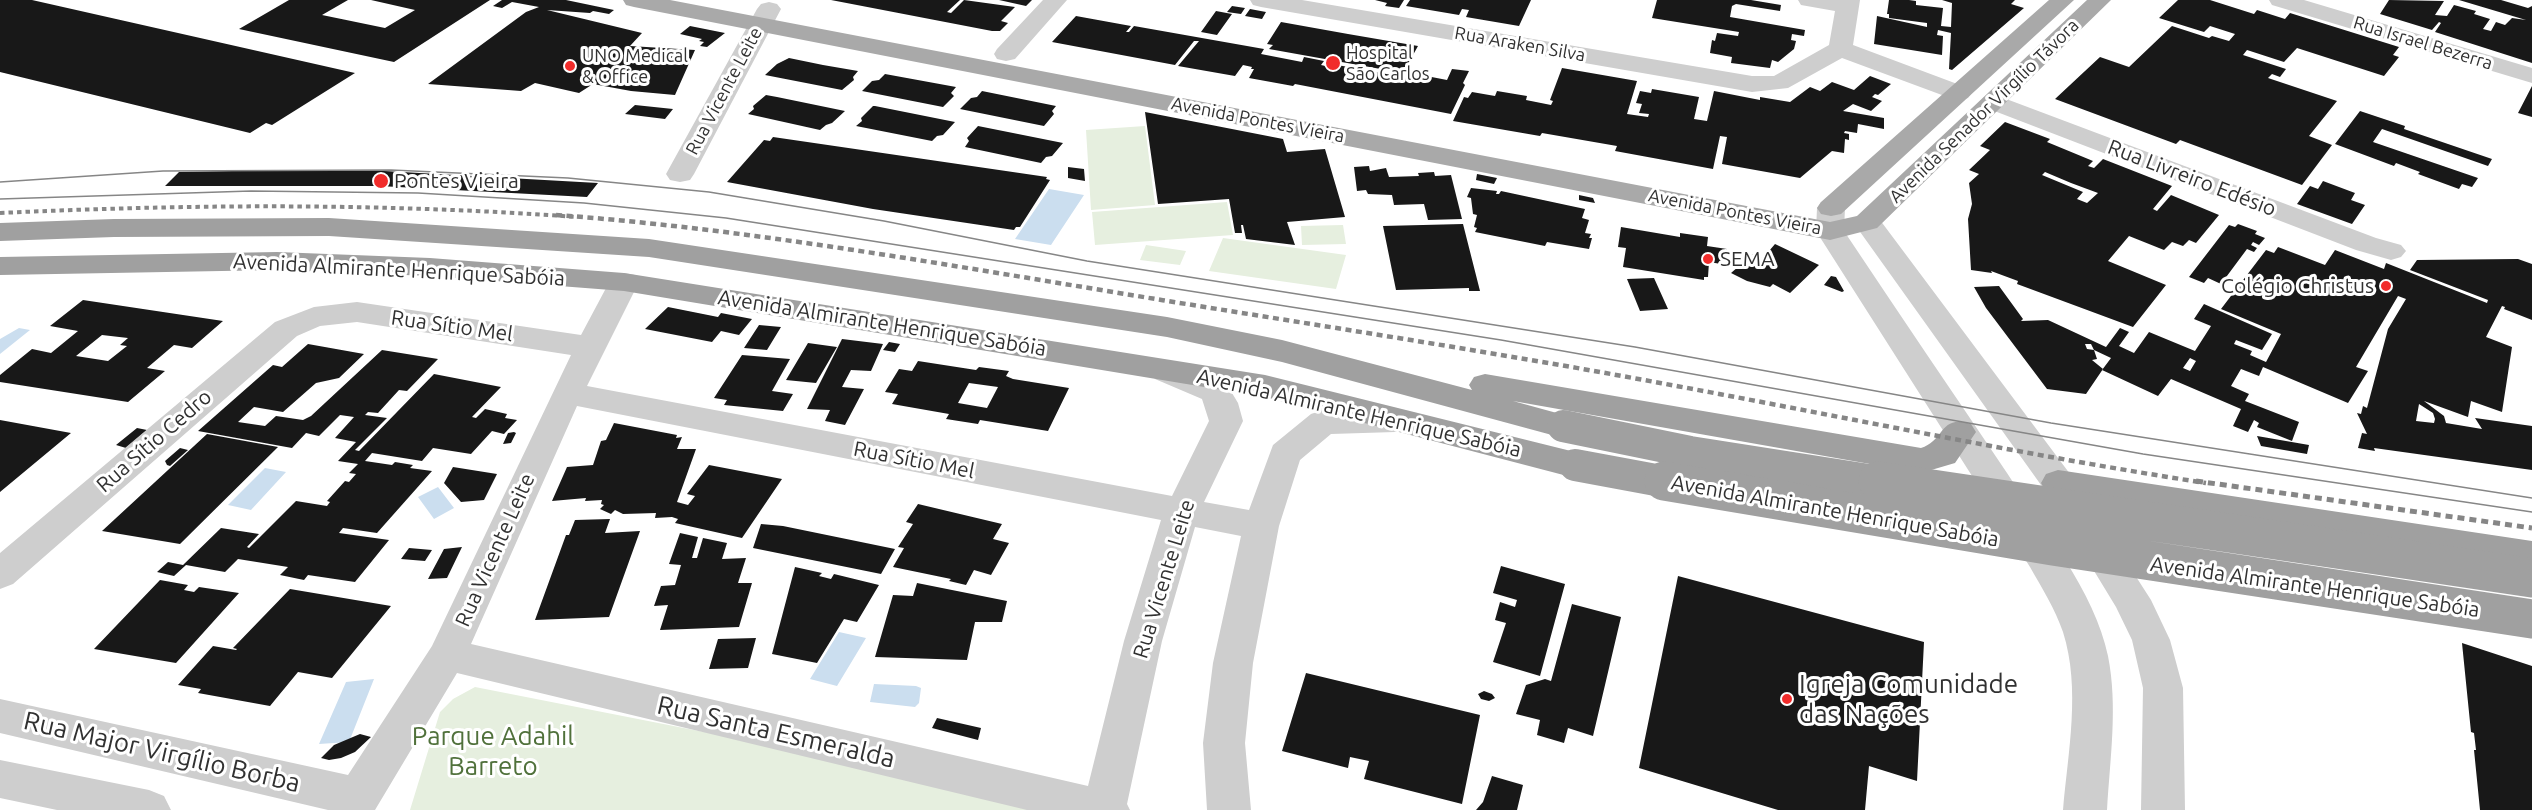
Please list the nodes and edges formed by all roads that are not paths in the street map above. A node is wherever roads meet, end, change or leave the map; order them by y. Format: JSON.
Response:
{"nodes":[{"id":1,"x":634,"y":0,"type":"edge"},
{"id":2,"x":723,"y":0,"type":"edge"},
{"id":3,"x":1056,"y":0,"type":"edge"},
{"id":4,"x":1261,"y":0,"type":"edge"},
{"id":5,"x":1809,"y":0,"type":"edge"},
{"id":6,"x":2063,"y":0,"type":"edge"},
{"id":7,"x":2100,"y":0,"type":"edge"},
{"id":8,"x":2280,"y":0,"type":"edge"},
{"id":9,"x":1849,"y":3,"type":"edge"},
{"id":10,"x":764,"y":17,"type":"junction"},
{"id":11,"x":1840,"y":49,"type":"junction"},
{"id":12,"x":1005,"y":54,"type":"junction"},
{"id":13,"x":2532,"y":76,"type":"edge"},
{"id":14,"x":1959,"y":93,"type":"junction"},
{"id":15,"x":1993,"y":102,"type":"junction"},
{"id":16,"x":680,"y":174,"type":"dead end"},
{"id":17,"x":1831,"y":220,"type":"junction"},
{"id":18,"x":1867,"y":222,"type":"junction"},
{"id":19,"x":0,"y":232,"type":"edge"},
{"id":20,"x":2391,"y":251,"type":"dead end"},
{"id":21,"x":0,"y":266,"type":"edge"},
{"id":22,"x":624,"y":282,"type":"junction"},
{"id":23,"x":314,"y":317,"type":"joint"},
{"id":24,"x":590,"y":347,"type":"junction"},
{"id":25,"x":1282,"y":351,"type":"junction"},
{"id":26,"x":1149,"y":366,"type":"junction"},
{"id":27,"x":567,"y":393,"type":"junction"},
{"id":28,"x":1395,"y":420,"type":"junction"},
{"id":29,"x":1959,"y":432,"type":"junction"},
{"id":30,"x":2058,"y":483,"type":"junction"},
{"id":31,"x":1182,"y":511,"type":"junction"},
{"id":32,"x":1261,"y":526,"type":"junction"},
{"id":33,"x":2532,"y":555,"type":"edge"},
{"id":34,"x":0,"y":574,"type":"edge"},
{"id":35,"x":2532,"y":578,"type":"edge"},
{"id":36,"x":2532,"y":619,"type":"edge"},
{"id":37,"x":447,"y":656,"type":"junction"},
{"id":38,"x":0,"y":716,"type":"edge"},
{"id":39,"x":0,"y":779,"type":"edge"},
{"id":40,"x":355,"y":803,"type":"edge"},
{"id":41,"x":149,"y":810,"type":"edge"},
{"id":42,"x":1106,"y":810,"type":"edge"},
{"id":43,"x":1229,"y":810,"type":"edge"},
{"id":44,"x":2085,"y":810,"type":"edge"},
{"id":45,"x":2163,"y":810,"type":"edge"}],
"edges":[{"from":1,"to":10,"type":"main road","name":"Avenida Pontes Vieira"},
{"from":2,"to":10,"type":"main road","name":"Avenida Pontes Vieira"},
{"from":3,"to":12,"type":"street"},
{"from":4,"to":11,"type":"street","name":"Rua Araken Silva"},
{"from":5,"to":9,"type":"street"},
{"from":6,"to":14,"type":"main road","name":"Avenida Senador Virgílio Távora"},
{"from":7,"to":15,"type":"main road","name":"Avenida Senador Virgílio Távora"},
{"from":8,"to":13,"type":"street","name":"Rua Israel Bezerra"},
{"from":9,"to":11,"type":"street"},
{"from":10,"to":12,"type":"main road","name":"Avenida Pontes Vieira"},
{"from":10,"to":16,"type":"street","name":"Rua Vicente Leite"},
{"from":10,"to":17,"type":"main road","name":"Avenida Pontes Vieira"},
{"from":11,"to":14,"type":"street"},
{"from":12,"to":17,"type":"main road","name":"Avenida Pontes Vieira"},
{"from":14,"to":17,"type":"main road","name":"Avenida Senador Virgílio Távora"},
{"from":15,"to":18,"type":"main road","name":"Avenida Senador Virgílio Távora"},
{"from":15,"to":20,"type":"street","name":"Rua Livreiro Edésio"},
{"from":17,"to":18,"type":"main road","name":"Avenida Pontes Vieira"},
{"from":17,"to":29,"type":"street"},
{"from":18,"to":30,"type":"street"},
{"from":19,"to":25,"type":"highway","name":"Avenida Almirante Henrique Sabóia"},
{"from":21,"to":22,"type":"highway","name":"Avenida Almirante Henrique Sabóia"},
{"from":22,"to":24,"type":"street","name":"Rua Vicente Leite"},
{"from":22,"to":26,"type":"highway","name":"Avenida Almirante Henrique Sabóia"},
{"from":23,"to":24,"type":"street","name":"Rua Sítio Mel"},
{"from":23,"to":34,"type":"street","name":"Rua Sítio Cedro"},
{"from":24,"to":27,"type":"street","name":"Rua Vicente Leite"},
{"from":25,"to":29,"type":"highway"},
{"from":25,"to":35,"type":"highway","name":"Avenida Almirante Henrique Sabóia","bridge":true},
{"from":26,"to":28,"type":"highway","name":"Avenida Almirante Henrique Sabóia"},
{"from":26,"to":31,"type":"street","name":"Rua Vicente Leite"},
{"from":27,"to":31,"type":"street","name":"Rua Sítio Mel"},
{"from":27,"to":37,"type":"street","name":"Rua Vicente Leite"},
{"from":28,"to":32,"type":"street"},
{"from":28,"to":36,"type":"highway","name":"Avenida Almirante Henrique Sabóia","bridge":true},
{"from":29,"to":44,"type":"street"},
{"from":30,"to":33,"type":"highway"},
{"from":30,"to":45,"type":"street"},
{"from":31,"to":32,"type":"street","name":"Rua Sítio Mel"},
{"from":31,"to":42,"type":"street","name":"Rua Vicente Leite"},
{"from":32,"to":43,"type":"street"},
{"from":37,"to":40,"type":"street","name":"Rua Vicente Leite"},
{"from":37,"to":42,"type":"street","name":"Rua Santa Esmeralda"},
{"from":38,"to":40,"type":"street","name":"Rua Major Virgílio Borba"},
{"from":39,"to":41,"type":"street"}]}
